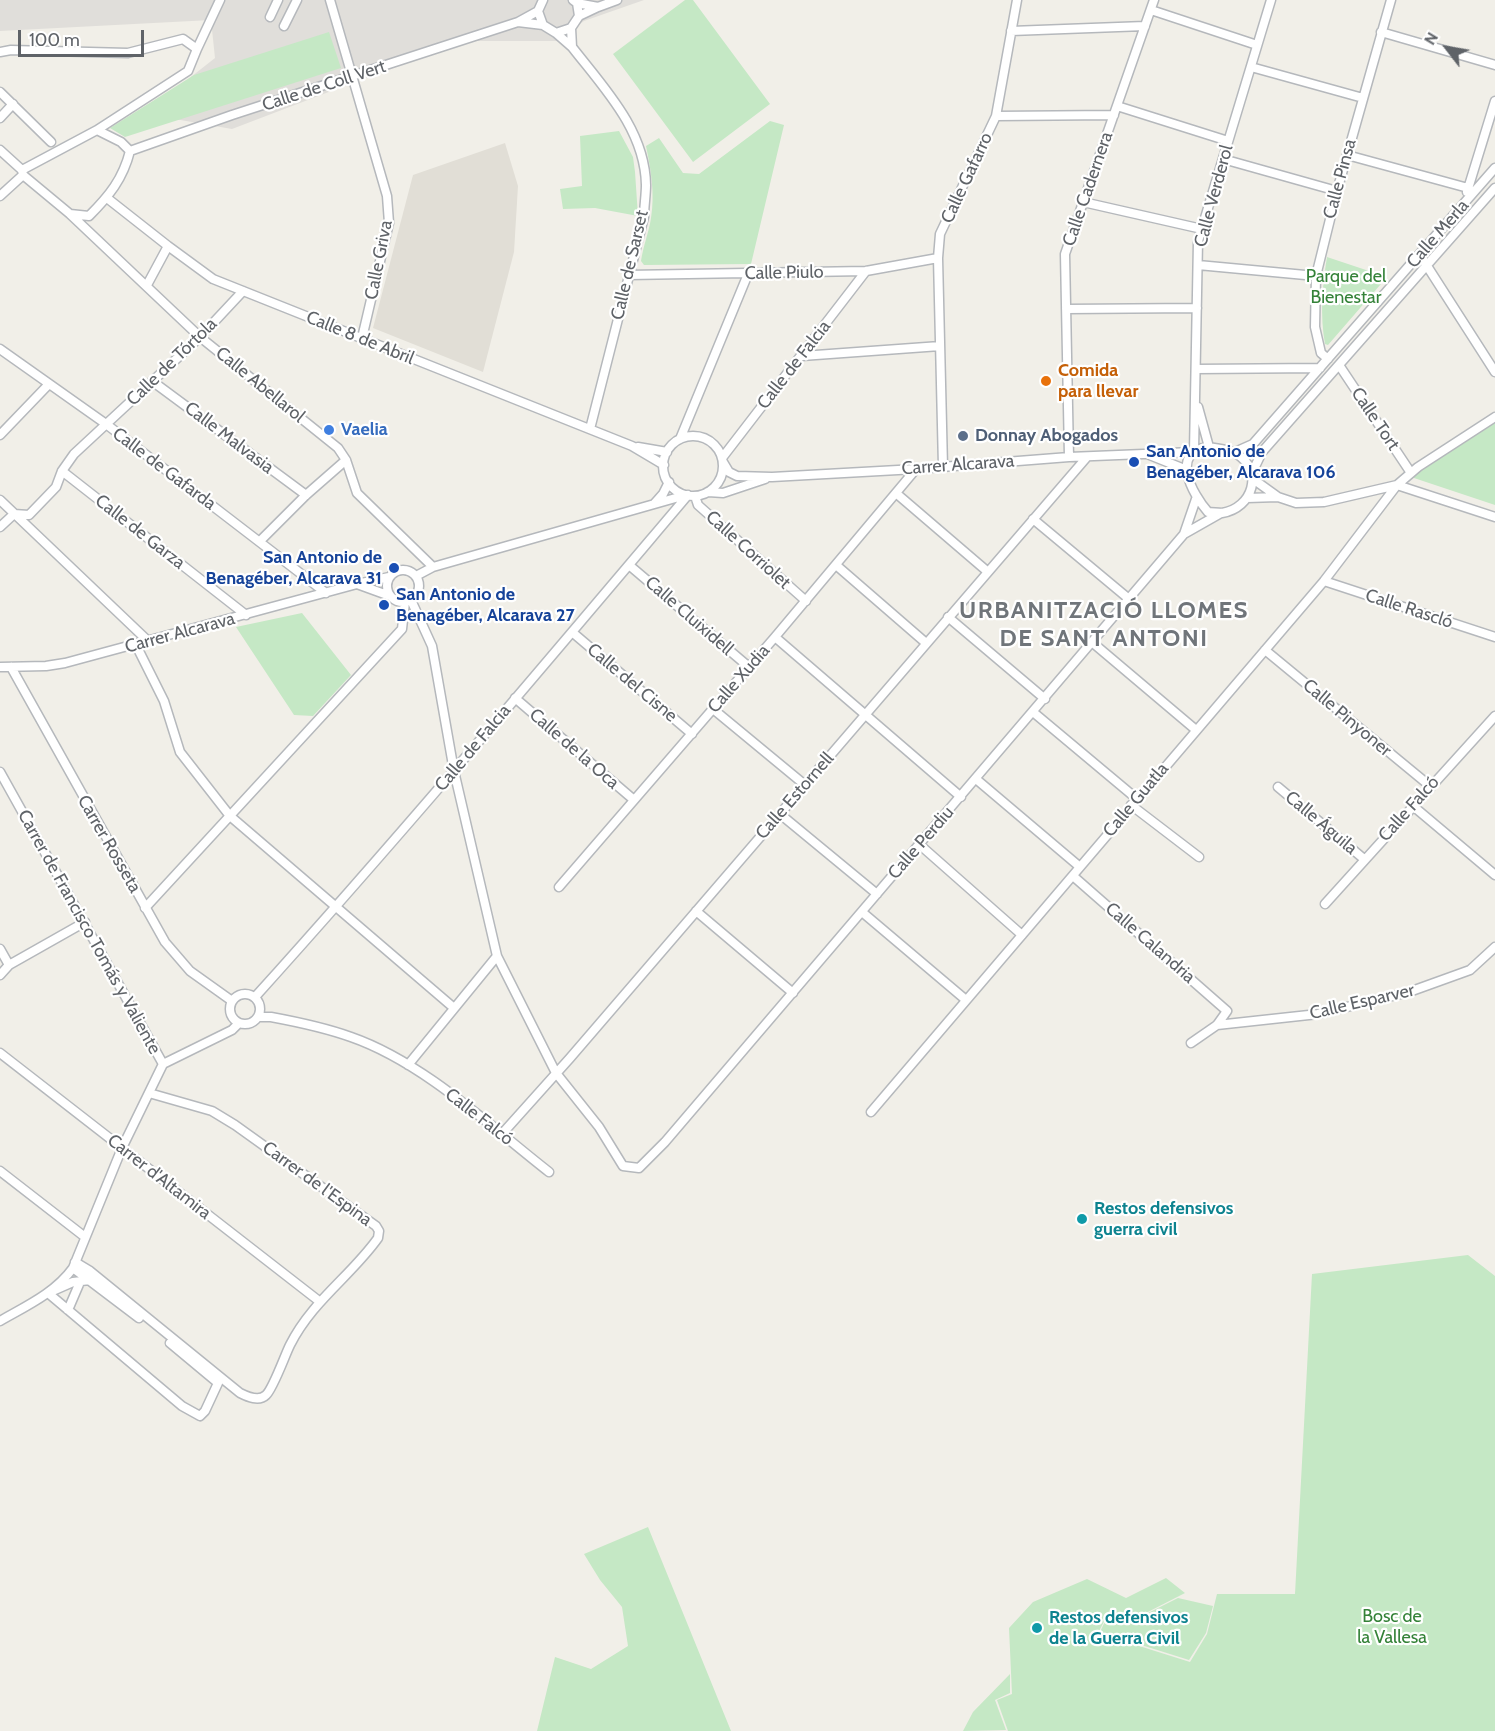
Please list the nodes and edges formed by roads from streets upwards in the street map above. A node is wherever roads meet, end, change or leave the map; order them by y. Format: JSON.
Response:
{"nodes":[{"id":1,"x":220,"y":0,"type":"edge"},
{"id":2,"x":278,"y":0,"type":"edge"},
{"id":3,"x":297,"y":0,"type":"edge"},
{"id":4,"x":330,"y":0,"type":"edge"},
{"id":5,"x":543,"y":0,"type":"edge"},
{"id":6,"x":617,"y":0,"type":"edge"},
{"id":7,"x":1017,"y":0,"type":"edge"},
{"id":8,"x":1155,"y":0,"type":"edge"},
{"id":9,"x":1271,"y":0,"type":"edge"},
{"id":10,"x":1391,"y":0,"type":"edge"},
{"id":11,"x":575,"y":2,"type":"edge"},
{"id":12,"x":598,"y":6,"type":"junction"},
{"id":13,"x":1151,"y":10,"type":"junction"},
{"id":14,"x":538,"y":11,"type":"junction"},
{"id":15,"x":579,"y":16,"type":"junction"},
{"id":16,"x":270,"y":17,"type":"dead end"},
{"id":17,"x":518,"y":22,"type":"junction"},
{"id":18,"x":543,"y":25,"type":"junction"},
{"id":19,"x":284,"y":26,"type":"dead end"},
{"id":20,"x":1145,"y":26,"type":"junction"},
{"id":21,"x":571,"y":28,"type":"junction"},
{"id":22,"x":1011,"y":31,"type":"junction"},
{"id":23,"x":1381,"y":32,"type":"junction"},
{"id":24,"x":556,"y":33,"type":"junction"},
{"id":25,"x":1257,"y":45,"type":"junction"},
{"id":26,"x":572,"y":47,"type":"junction"},
{"id":27,"x":197,"y":49,"type":"junction"},
{"id":28,"x":0,"y":52,"type":"edge"},
{"id":29,"x":1495,"y":66,"type":"edge"},
{"id":30,"x":1251,"y":67,"type":"junction"},
{"id":31,"x":353,"y":77,"type":"junction"},
{"id":32,"x":0,"y":92,"type":"edge"},
{"id":33,"x":1363,"y":98,"type":"junction"},
{"id":34,"x":1495,"y":101,"type":"edge"},
{"id":35,"x":1117,"y":106,"type":"junction"},
{"id":36,"x":11,"y":107,"type":"junction"},
{"id":37,"x":1114,"y":115,"type":"junction"},
{"id":38,"x":996,"y":116,"type":"junction"},
{"id":39,"x":0,"y":118,"type":"edge"},
{"id":40,"x":97,"y":130,"type":"junction"},
{"id":41,"x":1228,"y":141,"type":"junction"},
{"id":42,"x":51,"y":142,"type":"dead end"},
{"id":43,"x":0,"y":150,"type":"edge"},
{"id":44,"x":130,"y":151,"type":"junction"},
{"id":45,"x":1347,"y":155,"type":"junction"},
{"id":46,"x":1223,"y":159,"type":"junction"},
{"id":47,"x":1495,"y":168,"type":"edge"},
{"id":48,"x":22,"y":172,"type":"junction"},
{"id":49,"x":1468,"y":188,"type":"junction"},
{"id":50,"x":1495,"y":188,"type":"edge"},
{"id":51,"x":1337,"y":191,"type":"junction"},
{"id":52,"x":0,"y":196,"type":"edge"},
{"id":53,"x":107,"y":198,"type":"junction"},
{"id":54,"x":1083,"y":202,"type":"junction"},
{"id":55,"x":1463,"y":205,"type":"junction"},
{"id":56,"x":70,"y":214,"type":"junction"},
{"id":57,"x":1202,"y":229,"type":"junction"},
{"id":58,"x":168,"y":246,"type":"junction"},
{"id":59,"x":1420,"y":255,"type":"junction"},
{"id":60,"x":938,"y":258,"type":"junction"},
{"id":61,"x":1198,"y":265,"type":"junction"},
{"id":62,"x":1428,"y":266,"type":"junction"},
{"id":63,"x":866,"y":271,"type":"junction"},
{"id":64,"x":628,"y":274,"type":"junction"},
{"id":65,"x":748,"y":274,"type":"junction"},
{"id":66,"x":1316,"y":276,"type":"junction"},
{"id":67,"x":147,"y":285,"type":"junction"},
{"id":68,"x":243,"y":291,"type":"junction"},
{"id":69,"x":1197,"y":308,"type":"junction"},
{"id":70,"x":1066,"y":309,"type":"junction"},
{"id":71,"x":200,"y":337,"type":"junction"},
{"id":72,"x":362,"y":338,"type":"junction"},
{"id":73,"x":940,"y":346,"type":"junction"},
{"id":74,"x":0,"y":349,"type":"edge"},
{"id":75,"x":802,"y":356,"type":"junction"},
{"id":76,"x":1326,"y":361,"type":"junction"},
{"id":77,"x":1338,"y":366,"type":"junction"},
{"id":78,"x":1196,"y":369,"type":"junction"},
{"id":79,"x":1495,"y":372,"type":"edge"},
{"id":80,"x":152,"y":381,"type":"junction"},
{"id":81,"x":49,"y":384,"type":"junction"},
{"id":82,"x":1196,"y":399,"type":"junction"},
{"id":83,"x":1495,"y":417,"type":"edge"},
{"id":84,"x":106,"y":424,"type":"junction"},
{"id":85,"x":590,"y":429,"type":"junction"},
{"id":86,"x":0,"y":435,"type":"edge"},
{"id":87,"x":680,"y":439,"type":"junction"},
{"id":88,"x":632,"y":446,"type":"junction"},
{"id":89,"x":1209,"y":447,"type":"junction"},
{"id":90,"x":667,"y":452,"type":"junction"},
{"id":91,"x":1194,"y":452,"type":"junction"},
{"id":92,"x":1235,"y":452,"type":"junction"},
{"id":93,"x":1144,"y":453,"type":"junction"},
{"id":94,"x":1069,"y":457,"type":"junction"},
{"id":95,"x":1087,"y":457,"type":"junction"},
{"id":96,"x":346,"y":460,"type":"junction"},
{"id":97,"x":722,"y":460,"type":"junction"},
{"id":98,"x":663,"y":465,"type":"junction"},
{"id":99,"x":943,"y":467,"type":"junction"},
{"id":100,"x":916,"y":469,"type":"junction"},
{"id":101,"x":62,"y":471,"type":"junction"},
{"id":102,"x":1186,"y":471,"type":"junction"},
{"id":103,"x":1411,"y":473,"type":"junction"},
{"id":104,"x":1252,"y":476,"type":"junction"},
{"id":105,"x":772,"y":477,"type":"junction"},
{"id":106,"x":669,"y":482,"type":"junction"},
{"id":107,"x":1397,"y":485,"type":"junction"},
{"id":108,"x":707,"y":492,"type":"junction"},
{"id":109,"x":897,"y":494,"type":"junction"},
{"id":110,"x":306,"y":495,"type":"junction"},
{"id":111,"x":690,"y":495,"type":"junction"},
{"id":112,"x":1247,"y":498,"type":"junction"},
{"id":113,"x":1278,"y":498,"type":"junction"},
{"id":114,"x":1196,"y":499,"type":"junction"},
{"id":115,"x":0,"y":500,"type":"edge"},
{"id":116,"x":655,"y":503,"type":"junction"},
{"id":117,"x":1221,"y":513,"type":"junction"},
{"id":118,"x":14,"y":514,"type":"junction"},
{"id":119,"x":1495,"y":517,"type":"edge"},
{"id":120,"x":1033,"y":519,"type":"junction"},
{"id":121,"x":0,"y":526,"type":"edge"},
{"id":122,"x":1184,"y":534,"type":"junction"},
{"id":123,"x":260,"y":541,"type":"junction"},
{"id":124,"x":629,"y":565,"type":"junction"},
{"id":125,"x":836,"y":565,"type":"junction"},
{"id":126,"x":433,"y":567,"type":"junction"},
{"id":127,"x":988,"y":572,"type":"junction"},
{"id":128,"x":416,"y":576,"type":"junction"},
{"id":129,"x":389,"y":578,"type":"junction"},
{"id":130,"x":1324,"y":581,"type":"junction"},
{"id":131,"x":357,"y":584,"type":"junction"},
{"id":132,"x":326,"y":593,"type":"junction"},
{"id":133,"x":390,"y":596,"type":"junction"},
{"id":134,"x":1129,"y":599,"type":"junction"},
{"id":135,"x":408,"y":601,"type":"junction"},
{"id":136,"x":806,"y":601,"type":"junction"},
{"id":137,"x":246,"y":615,"type":"junction"},
{"id":138,"x":948,"y":617,"type":"junction"},
{"id":139,"x":572,"y":632,"type":"junction"},
{"id":140,"x":775,"y":637,"type":"junction"},
{"id":141,"x":1495,"y":637,"type":"edge"},
{"id":142,"x":148,"y":641,"type":"junction"},
{"id":143,"x":926,"y":643,"type":"junction"},
{"id":144,"x":1093,"y":643,"type":"junction"},
{"id":145,"x":136,"y":645,"type":"junction"},
{"id":146,"x":1265,"y":650,"type":"junction"},
{"id":147,"x":0,"y":667,"type":"edge"},
{"id":148,"x":11,"y":667,"type":"junction"},
{"id":149,"x":749,"y":667,"type":"junction"},
{"id":150,"x":515,"y":698,"type":"junction"},
{"id":151,"x":1045,"y":699,"type":"junction"},
{"id":152,"x":713,"y":710,"type":"junction"},
{"id":153,"x":1034,"y":712,"type":"junction"},
{"id":154,"x":866,"y":714,"type":"junction"},
{"id":155,"x":1495,"y":716,"type":"edge"},
{"id":156,"x":1196,"y":730,"type":"junction"},
{"id":157,"x":692,"y":734,"type":"junction"},
{"id":158,"x":454,"y":771,"type":"junction"},
{"id":159,"x":0,"y":772,"type":"edge"},
{"id":160,"x":976,"y":779,"type":"junction"},
{"id":161,"x":805,"y":785,"type":"junction"},
{"id":162,"x":1430,"y":786,"type":"junction"},
{"id":163,"x":1278,"y":787,"type":"dead end"},
{"id":164,"x":961,"y":797,"type":"junction"},
{"id":165,"x":634,"y":800,"type":"junction"},
{"id":166,"x":1134,"y":802,"type":"junction"},
{"id":167,"x":1413,"y":806,"type":"junction"},
{"id":168,"x":780,"y":814,"type":"junction"},
{"id":169,"x":230,"y":816,"type":"junction"},
{"id":170,"x":920,"y":845,"type":"junction"},
{"id":171,"x":1199,"y":857,"type":"dead end"},
{"id":172,"x":1364,"y":859,"type":"junction"},
{"id":173,"x":1080,"y":867,"type":"junction"},
{"id":174,"x":1495,"y":875,"type":"edge"},
{"id":175,"x":1073,"y":876,"type":"junction"},
{"id":176,"x":559,"y":887,"type":"dead end"},
{"id":177,"x":878,"y":894,"type":"junction"},
{"id":178,"x":1325,"y":904,"type":"dead end"},
{"id":179,"x":335,"y":907,"type":"junction"},
{"id":180,"x":146,"y":908,"type":"junction"},
{"id":181,"x":696,"y":911,"type":"junction"},
{"id":182,"x":862,"y":912,"type":"junction"},
{"id":183,"x":85,"y":922,"type":"junction"},
{"id":184,"x":1022,"y":935,"type":"junction"},
{"id":185,"x":1495,"y":947,"type":"edge"},
{"id":186,"x":0,"y":949,"type":"edge"},
{"id":187,"x":496,"y":956,"type":"junction"},
{"id":188,"x":9,"y":965,"type":"junction"},
{"id":189,"x":0,"y":975,"type":"edge"},
{"id":190,"x":793,"y":993,"type":"junction"},
{"id":191,"x":255,"y":997,"type":"junction"},
{"id":192,"x":966,"y":1000,"type":"junction"},
{"id":193,"x":232,"y":1001,"type":"junction"},
{"id":194,"x":454,"y":1008,"type":"junction"},
{"id":195,"x":258,"y":1017,"type":"junction"},
{"id":196,"x":238,"y":1023,"type":"junction"},
{"id":197,"x":1217,"y":1025,"type":"junction"},
{"id":198,"x":1191,"y":1043,"type":"dead end"},
{"id":199,"x":0,"y":1053,"type":"edge"},
{"id":200,"x":163,"y":1064,"type":"junction"},
{"id":201,"x":408,"y":1065,"type":"junction"},
{"id":202,"x":556,"y":1072,"type":"junction"},
{"id":203,"x":149,"y":1093,"type":"junction"},
{"id":204,"x":871,"y":1112,"type":"dead end"},
{"id":205,"x":501,"y":1135,"type":"junction"},
{"id":206,"x":122,"y":1148,"type":"junction"},
{"id":207,"x":0,"y":1171,"type":"edge"},
{"id":208,"x":549,"y":1172,"type":"dead end"},
{"id":209,"x":85,"y":1238,"type":"junction"},
{"id":210,"x":74,"y":1265,"type":"junction"},
{"id":211,"x":90,"y":1280,"type":"junction"},
{"id":212,"x":80,"y":1281,"type":"junction"},
{"id":213,"x":48,"y":1293,"type":"junction"},
{"id":214,"x":319,"y":1301,"type":"junction"},
{"id":215,"x":68,"y":1310,"type":"junction"},
{"id":216,"x":0,"y":1321,"type":"edge"}],
"edges":[{"from":1,"to":27,"type":"street"},
{"from":2,"to":16,"type":"street"},
{"from":3,"to":19,"type":"street"},
{"from":4,"to":31,"type":"street","name":"Calle Griva"},
{"from":5,"to":14,"type":"street"},
{"from":6,"to":12,"type":"street"},
{"from":7,"to":22,"type":"street","name":"Calle Gafarro"},
{"from":8,"to":13,"type":"street","name":"Calle Cadernera"},
{"from":9,"to":25,"type":"street","name":"Calle Verderol"},
{"from":10,"to":23,"type":"street","name":"Calle Pinsa"},
{"from":11,"to":12,"type":"street"},
{"from":11,"to":15,"type":"street"},
{"from":12,"to":15,"type":"street"},
{"from":13,"to":20,"type":"street","name":"Calle Cadernera"},
{"from":13,"to":25,"type":"street"},
{"from":14,"to":17,"type":"street","name":"Calle de Coll Vert"},
{"from":14,"to":18,"type":"street"},
{"from":15,"to":21,"type":"street"},
{"from":17,"to":18,"type":"street","name":"Calle de Coll Vert"},
{"from":17,"to":31,"type":"street","name":"Calle de Coll Vert"},
{"from":18,"to":24,"type":"street","name":"Calle de Sarset"},
{"from":20,"to":22,"type":"street"},
{"from":20,"to":35,"type":"street","name":"Calle Cadernera"},
{"from":21,"to":24,"type":"street"},
{"from":21,"to":26,"type":"street"},
{"from":22,"to":38,"type":"street","name":"Calle Gafarro"},
{"from":23,"to":29,"type":"street"},
{"from":23,"to":33,"type":"street","name":"Calle Pinsa"},
{"from":24,"to":26,"type":"street","name":"Calle de Sarset"},
{"from":25,"to":30,"type":"street","name":"Calle Verderol"},
{"from":26,"to":64,"type":"street","name":"Calle de Sarset"},
{"from":27,"to":28,"type":"street"},
{"from":27,"to":40,"type":"street"},
{"from":30,"to":33,"type":"street"},
{"from":30,"to":41,"type":"street","name":"Calle Verderol"},
{"from":31,"to":44,"type":"street","name":"Calle de Coll Vert"},
{"from":31,"to":72,"type":"street","name":"Calle Griva"},
{"from":32,"to":36,"type":"street"},
{"from":33,"to":45,"type":"street","name":"Calle Pinsa"},
{"from":34,"to":49,"type":"street"},
{"from":35,"to":37,"type":"street","name":"Calle Cadernera"},
{"from":35,"to":41,"type":"street"},
{"from":36,"to":39,"type":"street"},
{"from":36,"to":42,"type":"street"},
{"from":37,"to":38,"type":"street"},
{"from":37,"to":54,"type":"street","name":"Calle Cadernera"},
{"from":38,"to":60,"type":"street","name":"Calle Gafarro"},
{"from":40,"to":44,"type":"street"},
{"from":40,"to":48,"type":"street"},
{"from":41,"to":46,"type":"street","name":"Calle Verderol"},
{"from":43,"to":48,"type":"street","name":"Calle Abellarol"},
{"from":44,"to":53,"type":"street"},
{"from":45,"to":49,"type":"street"},
{"from":45,"to":51,"type":"street","name":"Calle Pinsa"},
{"from":46,"to":51,"type":"street"},
{"from":46,"to":57,"type":"street","name":"Calle Verderol"},
{"from":47,"to":55,"type":"street","name":"Calle Merla"},
{"from":48,"to":52,"type":"street"},
{"from":48,"to":56,"type":"street","name":"Calle Abellarol"},
{"from":49,"to":55,"type":"street"},
{"from":50,"to":62,"type":"street","name":"Calle Merla"},
{"from":51,"to":66,"type":"street","name":"Calle Pinsa"},
{"from":53,"to":56,"type":"street"},
{"from":53,"to":58,"type":"street","name":"Calle 8 de Abril"},
{"from":54,"to":57,"type":"street"},
{"from":54,"to":70,"type":"street","name":"Calle Cadernera"},
{"from":55,"to":59,"type":"street","name":"Calle Merla"},
{"from":56,"to":67,"type":"street","name":"Calle Abellarol"},
{"from":57,"to":61,"type":"street","name":"Calle Verderol"},
{"from":58,"to":67,"type":"street"},
{"from":58,"to":68,"type":"street","name":"Calle 8 de Abril"},
{"from":59,"to":62,"type":"street"},
{"from":59,"to":76,"type":"street","name":"Calle Merla"},
{"from":60,"to":63,"type":"street","name":"Calle Piulo"},
{"from":60,"to":73,"type":"street","name":"Calle Gafarro"},
{"from":61,"to":66,"type":"street"},
{"from":61,"to":69,"type":"street","name":"Calle Verderol"},
{"from":62,"to":77,"type":"street","name":"Calle Merla"},
{"from":62,"to":79,"type":"street"},
{"from":63,"to":65,"type":"street","name":"Calle Piulo"},
{"from":63,"to":75,"type":"street","name":"Calle de Falcia"},
{"from":64,"to":65,"type":"street","name":"Calle Piulo"},
{"from":64,"to":85,"type":"street","name":"Calle de Sarset"},
{"from":65,"to":87,"type":"street"},
{"from":66,"to":76,"type":"street","name":"Calle Pinsa"},
{"from":67,"to":71,"type":"street","name":"Calle Abellarol"},
{"from":68,"to":71,"type":"street","name":"Calle de Tórtola"},
{"from":68,"to":72,"type":"street","name":"Calle 8 de Abril"},
{"from":69,"to":70,"type":"street"},
{"from":69,"to":78,"type":"street","name":"Calle Verderol"},
{"from":70,"to":94,"type":"street","name":"Calle Cadernera"},
{"from":71,"to":80,"type":"street","name":"Calle de Tórtola"},
{"from":71,"to":96,"type":"street","name":"Calle Abellarol"},
{"from":72,"to":85,"type":"street","name":"Calle 8 de Abril"},
{"from":73,"to":75,"type":"street"},
{"from":73,"to":99,"type":"street","name":"Calle Gafarro"},
{"from":74,"to":81,"type":"street","name":"Calle de Gafarda"},
{"from":75,"to":97,"type":"street","name":"Calle de Falcia"},
{"from":76,"to":77,"type":"street"},
{"from":76,"to":77,"type":"street"},
{"from":76,"to":78,"type":"street"},
{"from":76,"to":92,"type":"street","name":"Calle Merla"},
{"from":77,"to":103,"type":"street","name":"Calle Tort"},
{"from":77,"to":104,"type":"street","name":"Calle Merla"},
{"from":78,"to":82,"type":"street","name":"Calle Verderol"},
{"from":80,"to":84,"type":"street","name":"Calle de Tórtola"},
{"from":80,"to":110,"type":"street","name":"Calle Malvasia"},
{"from":81,"to":84,"type":"street","name":"Calle de Gafarda"},
{"from":81,"to":86,"type":"street"},
{"from":82,"to":89,"type":"street","name":"Calle Verderol"},
{"from":82,"to":91,"type":"street","name":"Calle Verderol"},
{"from":83,"to":103,"type":"street","name":"Calle Guatla"},
{"from":84,"to":101,"type":"street","name":"Calle de Tórtola"},
{"from":84,"to":123,"type":"street","name":"Calle de Gafarda"},
{"from":85,"to":88,"type":"street","name":"Calle 8 de Abril"},
{"from":87,"to":90,"type":"street"},
{"from":87,"to":97,"type":"street"},
{"from":88,"to":90,"type":"street","name":"Calle 8 de Abril"},
{"from":88,"to":98,"type":"street","name":"Calle 8 de Abril"},
{"from":89,"to":91,"type":"street"},
{"from":89,"to":92,"type":"street"},
{"from":90,"to":98,"type":"street"},
{"from":91,"to":93,"type":"street","name":"Carrer Alcarava"},
{"from":91,"to":102,"type":"street"},
{"from":92,"to":104,"type":"street"},
{"from":93,"to":95,"type":"street","name":"Carrer Alcarava"},
{"from":93,"to":102,"type":"street","name":"Carrer Alcarava"},
{"from":94,"to":95,"type":"street","name":"Carrer Alcarava"},
{"from":94,"to":99,"type":"street","name":"Carrer Alcarava"},
{"from":95,"to":120,"type":"street","name":"Calle Estornell"},
{"from":96,"to":110,"type":"street"},
{"from":96,"to":126,"type":"street","name":"Calle Abellarol"},
{"from":97,"to":105,"type":"street","name":"Carrer Alcarava"},
{"from":97,"to":108,"type":"street"},
{"from":98,"to":106,"type":"street"},
{"from":99,"to":100,"type":"street","name":"Carrer Alcarava"},
{"from":100,"to":105,"type":"street","name":"Carrer Alcarava"},
{"from":100,"to":109,"type":"street","name":"Calle Xudia"},
{"from":101,"to":118,"type":"street","name":"Calle de Tórtola"},
{"from":101,"to":137,"type":"street","name":"Calle de Garza"},
{"from":102,"to":114,"type":"street"},
{"from":103,"to":107,"type":"street","name":"Calle Guatla"},
{"from":104,"to":112,"type":"street"},
{"from":104,"to":113,"type":"street"},
{"from":105,"to":108,"type":"street","name":"Carrer Alcarava"},
{"from":106,"to":111,"type":"street"},
{"from":106,"to":116,"type":"street"},
{"from":107,"to":113,"type":"street"},
{"from":107,"to":119,"type":"street"},
{"from":107,"to":130,"type":"street","name":"Calle Guatla"},
{"from":108,"to":111,"type":"street"},
{"from":109,"to":125,"type":"street","name":"Calle Xudia"},
{"from":109,"to":127,"type":"street"},
{"from":110,"to":123,"type":"street"},
{"from":111,"to":116,"type":"street"},
{"from":111,"to":124,"type":"street","name":"Calle de Falcia"},
{"from":111,"to":136,"type":"street","name":"Calle Corriolet"},
{"from":112,"to":113,"type":"street"},
{"from":112,"to":117,"type":"street"},
{"from":114,"to":117,"type":"street"},
{"from":114,"to":122,"type":"street","name":"Calle Perdiu"},
{"from":115,"to":118,"type":"street"},
{"from":116,"to":126,"type":"street"},
{"from":117,"to":122,"type":"street","name":"Calle Perdiu"},
{"from":118,"to":121,"type":"street","name":"Calle de Tórtola"},
{"from":118,"to":142,"type":"street"},
{"from":120,"to":127,"type":"street","name":"Calle Estornell"},
{"from":120,"to":134,"type":"street"},
{"from":122,"to":134,"type":"street","name":"Calle Perdiu"},
{"from":123,"to":132,"type":"street","name":"Calle de Gafarda"},
{"from":124,"to":139,"type":"street","name":"Calle de Falcia"},
{"from":124,"to":149,"type":"street","name":"Calle Cluixidell"},
{"from":125,"to":136,"type":"street","name":"Calle Xudia"},
{"from":125,"to":143,"type":"street"},
{"from":126,"to":128,"type":"street"},
{"from":127,"to":138,"type":"street","name":"Calle Estornell"},
{"from":128,"to":129,"type":"street"},
{"from":128,"to":135,"type":"street"},
{"from":129,"to":131,"type":"street","name":"Carrer Alcarava"},
{"from":129,"to":133,"type":"street"},
{"from":130,"to":141,"type":"street","name":"Calle Rascló"},
{"from":130,"to":146,"type":"street","name":"Calle Guatla"},
{"from":131,"to":132,"type":"street","name":"Carrer Alcarava"},
{"from":131,"to":133,"type":"street"},
{"from":132,"to":137,"type":"street","name":"Carrer Alcarava"},
{"from":133,"to":135,"type":"street"},
{"from":134,"to":144,"type":"street","name":"Calle Perdiu"},
{"from":135,"to":158,"type":"street"},
{"from":135,"to":169,"type":"street"},
{"from":136,"to":140,"type":"street","name":"Calle Xudia"},
{"from":137,"to":142,"type":"street","name":"Carrer Alcarava"},
{"from":138,"to":143,"type":"street","name":"Calle Estornell"},
{"from":138,"to":151,"type":"street"},
{"from":139,"to":150,"type":"street","name":"Calle de Falcia"},
{"from":139,"to":157,"type":"street","name":"Calle del Cisne"},
{"from":140,"to":149,"type":"street","name":"Calle Xudia"},
{"from":140,"to":154,"type":"street"},
{"from":142,"to":145,"type":"street","name":"Carrer Alcarava"},
{"from":143,"to":154,"type":"street","name":"Calle Estornell"},
{"from":144,"to":151,"type":"street","name":"Calle Perdiu"},
{"from":144,"to":156,"type":"street"},
{"from":145,"to":148,"type":"street","name":"Carrer Alcarava"},
{"from":145,"to":169,"type":"street"},
{"from":146,"to":156,"type":"street","name":"Calle Guatla"},
{"from":146,"to":162,"type":"street","name":"Calle Pinyoner"},
{"from":147,"to":148,"type":"street","name":"Carrer Alcarava"},
{"from":148,"to":180,"type":"street","name":"Carrer Rosseta"},
{"from":149,"to":152,"type":"street","name":"Calle Xudia"},
{"from":150,"to":158,"type":"street","name":"Calle de Falcia"},
{"from":150,"to":165,"type":"street","name":"Calle de la Oca"},
{"from":151,"to":153,"type":"street","name":"Calle Perdiu"},
{"from":152,"to":157,"type":"street","name":"Calle Xudia"},
{"from":152,"to":161,"type":"street"},
{"from":153,"to":160,"type":"street","name":"Calle Perdiu"},
{"from":153,"to":166,"type":"street"},
{"from":154,"to":161,"type":"street","name":"Calle Estornell"},
{"from":154,"to":164,"type":"street"},
{"from":155,"to":162,"type":"street","name":"Calle Falcó"},
{"from":156,"to":166,"type":"street","name":"Calle Guatla"},
{"from":157,"to":165,"type":"street","name":"Calle Xudia"},
{"from":158,"to":179,"type":"street","name":"Calle de Falcia"},
{"from":158,"to":187,"type":"street"},
{"from":159,"to":183,"type":"street","name":"Carrer de Francisco Tomás y Valiente"},
{"from":160,"to":164,"type":"street","name":"Calle Perdiu"},
{"from":160,"to":173,"type":"street"},
{"from":161,"to":168,"type":"street","name":"Calle Estornell"},
{"from":162,"to":167,"type":"street","name":"Calle Falcó"},
{"from":163,"to":172,"type":"street","name":"Calle Águila"},
{"from":164,"to":170,"type":"street","name":"Calle Perdiu"},
{"from":165,"to":176,"type":"street","name":"Calle Xudia"},
{"from":166,"to":171,"type":"street"},
{"from":166,"to":173,"type":"street","name":"Calle Guatla"},
{"from":167,"to":172,"type":"street","name":"Calle Falcó"},
{"from":167,"to":174,"type":"street"},
{"from":168,"to":177,"type":"street"},
{"from":168,"to":181,"type":"street","name":"Calle Estornell"},
{"from":169,"to":179,"type":"street"},
{"from":169,"to":180,"type":"street"},
{"from":170,"to":177,"type":"street","name":"Calle Perdiu"},
{"from":170,"to":184,"type":"street"},
{"from":172,"to":178,"type":"street","name":"Calle Falcó"},
{"from":173,"to":175,"type":"street","name":"Calle Guatla"},
{"from":175,"to":184,"type":"street","name":"Calle Guatla"},
{"from":175,"to":197,"type":"street","name":"Calle Calandria"},
{"from":177,"to":182,"type":"street","name":"Calle Perdiu"},
{"from":179,"to":191,"type":"street","name":"Calle de Falcia"},
{"from":179,"to":194,"type":"street"},
{"from":180,"to":193,"type":"street","name":"Carrer Rosseta"},
{"from":181,"to":190,"type":"street"},
{"from":181,"to":202,"type":"street","name":"Calle Estornell"},
{"from":182,"to":190,"type":"street","name":"Calle Perdiu"},
{"from":182,"to":192,"type":"street"},
{"from":183,"to":188,"type":"street"},
{"from":183,"to":200,"type":"street","name":"Carrer de Francisco Tomás y Valiente"},
{"from":184,"to":192,"type":"street","name":"Calle Guatla"},
{"from":185,"to":197,"type":"street","name":"Calle Esparver"},
{"from":186,"to":188,"type":"street"},
{"from":187,"to":194,"type":"street"},
{"from":187,"to":202,"type":"street"},
{"from":188,"to":189,"type":"street"},
{"from":190,"to":202,"type":"street","name":"Calle Perdiu"},
{"from":191,"to":193,"type":"street"},
{"from":191,"to":195,"type":"street"},
{"from":192,"to":204,"type":"street","name":"Calle Guatla"},
{"from":193,"to":196,"type":"street"},
{"from":194,"to":201,"type":"street"},
{"from":195,"to":196,"type":"street"},
{"from":195,"to":201,"type":"street"},
{"from":196,"to":200,"type":"street"},
{"from":197,"to":198,"type":"street"},
{"from":199,"to":206,"type":"street","name":"Carrer d'Altamira"},
{"from":200,"to":203,"type":"street","name":"Carrer de Francisco Tomás y Valiente"},
{"from":201,"to":205,"type":"street","name":"Calle Falcó"},
{"from":202,"to":205,"type":"street","name":"Calle Estornell"},
{"from":203,"to":206,"type":"street","name":"Carrer de Francisco Tomás y Valiente"},
{"from":203,"to":214,"type":"street","name":"Carrer de l'Espina"},
{"from":205,"to":208,"type":"street","name":"Calle Falcó"},
{"from":206,"to":209,"type":"street","name":"Carrer de Francisco Tomás y Valiente"},
{"from":206,"to":214,"type":"street","name":"Carrer d'Altamira"},
{"from":207,"to":209,"type":"street"},
{"from":209,"to":210,"type":"street","name":"Carrer de Francisco Tomás y Valiente"},
{"from":210,"to":211,"type":"street"},
{"from":210,"to":213,"type":"street"},
{"from":210,"to":214,"type":"street","name":"Carrer de l'Espina"},
{"from":211,"to":212,"type":"street"},
{"from":211,"to":215,"type":"street"},
{"from":212,"to":213,"type":"street"},
{"from":212,"to":215,"type":"street"},
{"from":213,"to":215,"type":"street"},
{"from":213,"to":216,"type":"street"}]}
